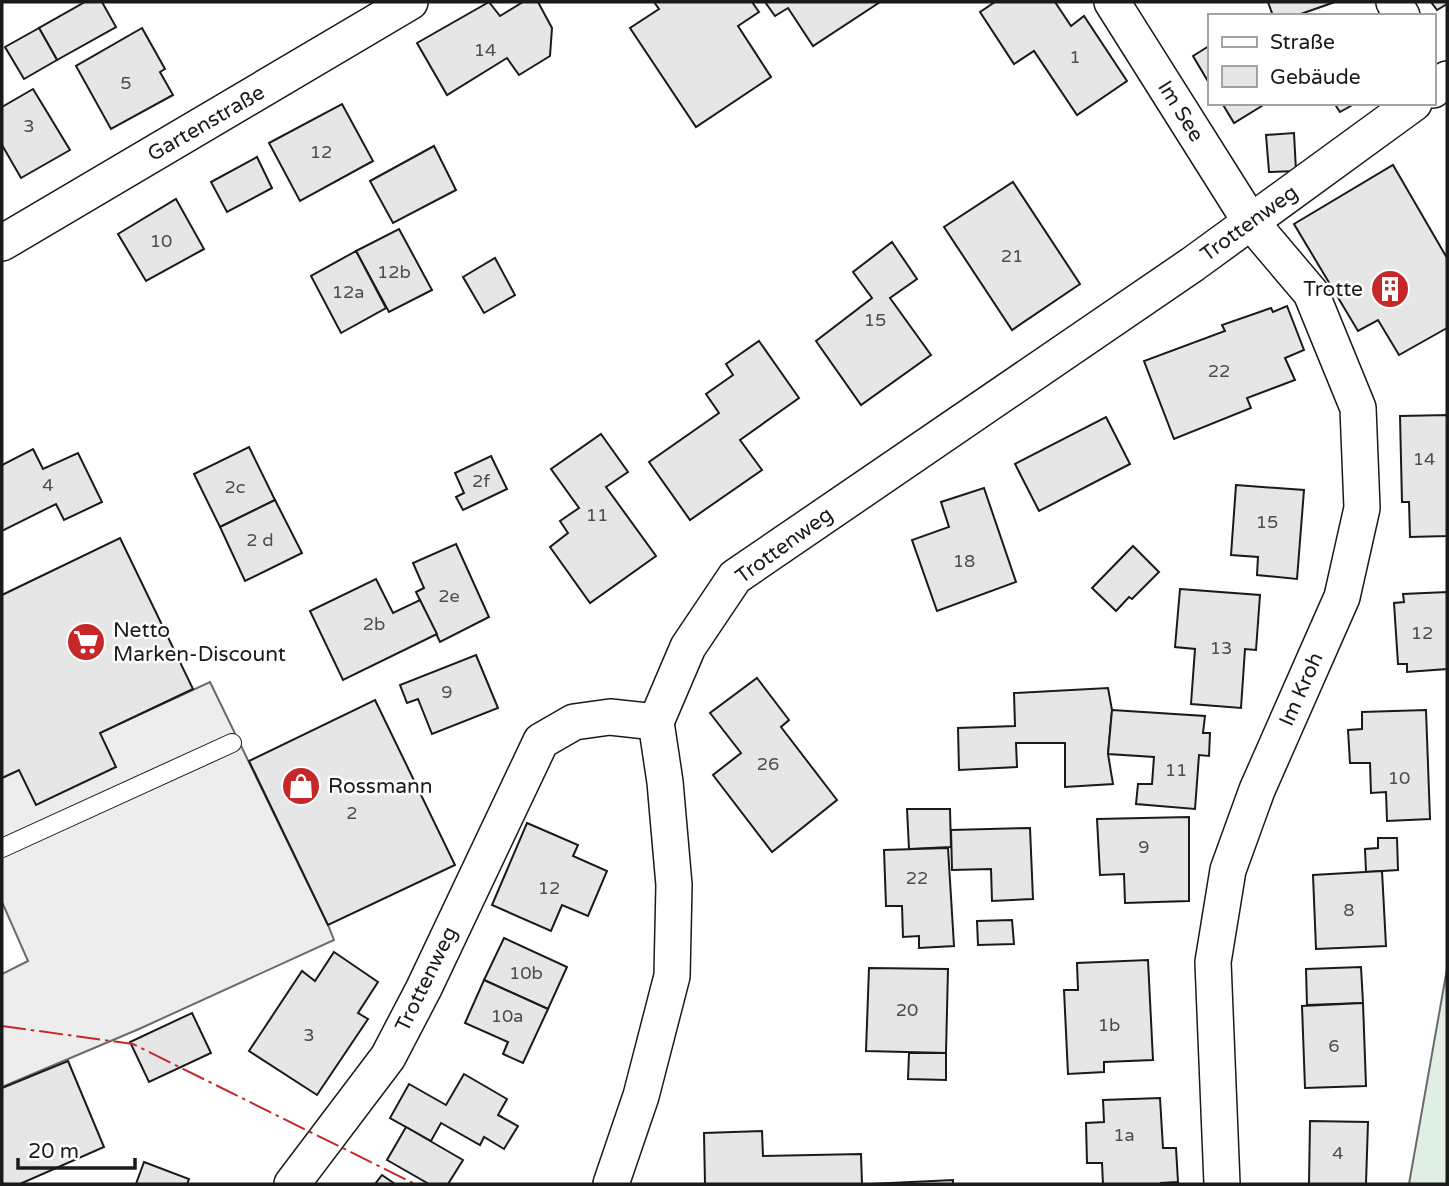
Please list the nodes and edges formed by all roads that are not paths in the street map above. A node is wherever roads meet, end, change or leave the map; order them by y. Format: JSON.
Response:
{"nodes":[{"id":1,"x":410,"y":2,"type":"edge"},
{"id":2,"x":1112,"y":2,"type":"edge"},
{"id":3,"x":1408,"y":105,"type":"edge"},
{"id":4,"x":1250,"y":221,"type":"junction"},
{"id":5,"x":2,"y":243,"type":"edge"},
{"id":6,"x":656,"y":722,"type":"junction"},
{"id":7,"x":232,"y":743,"type":"dead end"},
{"id":8,"x":2,"y":848,"type":"edge"},
{"id":9,"x":292,"y":1184,"type":"edge"},
{"id":10,"x":611,"y":1184,"type":"edge"},
{"id":11,"x":1222,"y":1184,"type":"edge"}],
"edges":[{"from":1,"to":5,"type":"street","name":"Gartenstraße"},
{"from":2,"to":4,"type":"street","name":"Im See"},
{"from":3,"to":4,"type":"street","name":"Trottenweg"},
{"from":4,"to":6,"type":"street","name":"Trottenweg"},
{"from":4,"to":11,"type":"street","name":"Im Kroh"},
{"from":6,"to":9,"type":"street","name":"Trottenweg"},
{"from":6,"to":10,"type":"street"},
{"from":7,"to":8,"type":"lane"}]}
